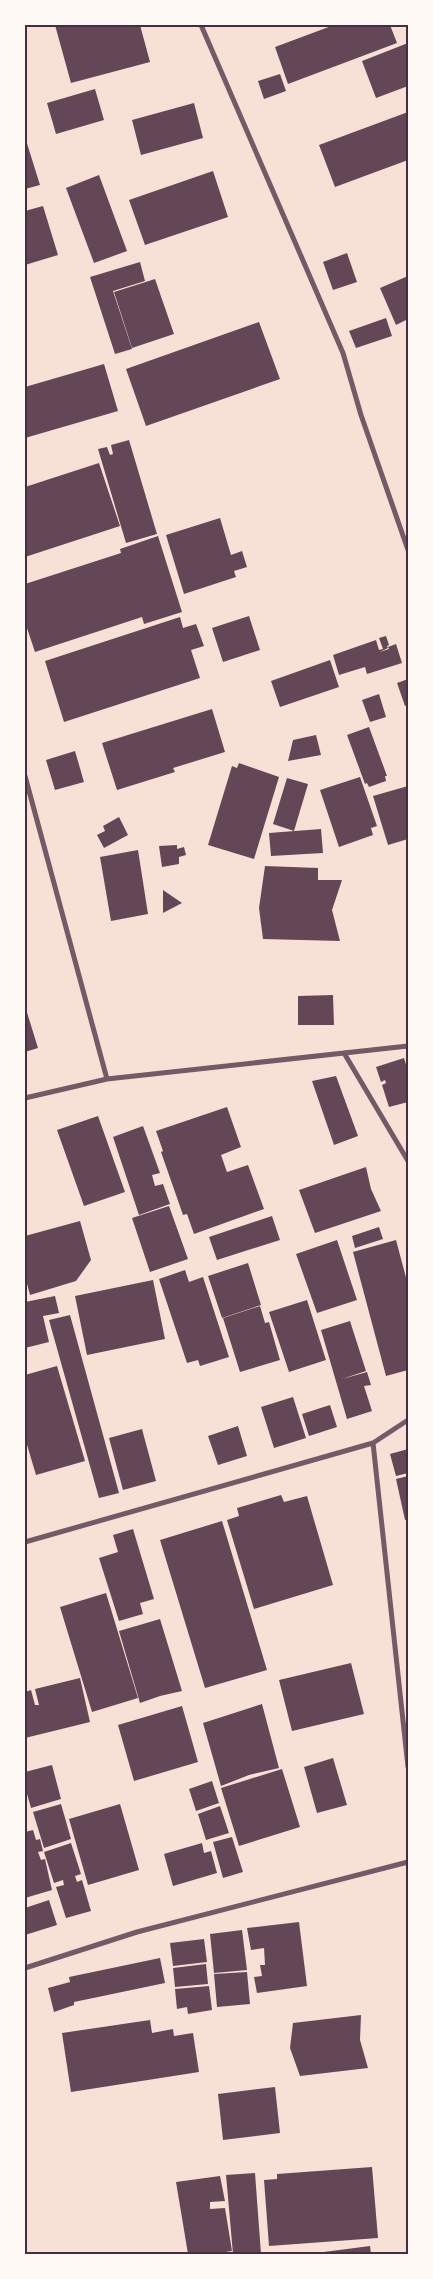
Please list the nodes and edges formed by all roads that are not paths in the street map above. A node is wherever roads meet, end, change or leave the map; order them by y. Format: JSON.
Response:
{"nodes":[{"id":1,"x":201,"y":25,"type":"edge"},
{"id":2,"x":408,"y":550,"type":"edge"},
{"id":3,"x":25,"y":776,"type":"edge"},
{"id":4,"x":408,"y":1046,"type":"edge"},
{"id":5,"x":344,"y":1053,"type":"junction"},
{"id":6,"x":107,"y":1079,"type":"junction"},
{"id":7,"x":25,"y":1098,"type":"edge"},
{"id":8,"x":408,"y":1161,"type":"edge"},
{"id":9,"x":408,"y":1420,"type":"edge"},
{"id":10,"x":373,"y":1443,"type":"junction"},
{"id":11,"x":25,"y":1542,"type":"edge"},
{"id":12,"x":408,"y":1767,"type":"edge"},
{"id":13,"x":408,"y":1862,"type":"edge"},
{"id":14,"x":25,"y":1968,"type":"edge"}],
"edges":[{"from":1,"to":2,"type":"street"},
{"from":3,"to":6,"type":"street"},
{"from":4,"to":5,"type":"street"},
{"from":5,"to":6,"type":"street"},
{"from":5,"to":8,"type":"street"},
{"from":6,"to":7,"type":"street"},
{"from":9,"to":10,"type":"street"},
{"from":10,"to":11,"type":"street"},
{"from":10,"to":12,"type":"street"},
{"from":13,"to":14,"type":"street"}]}
